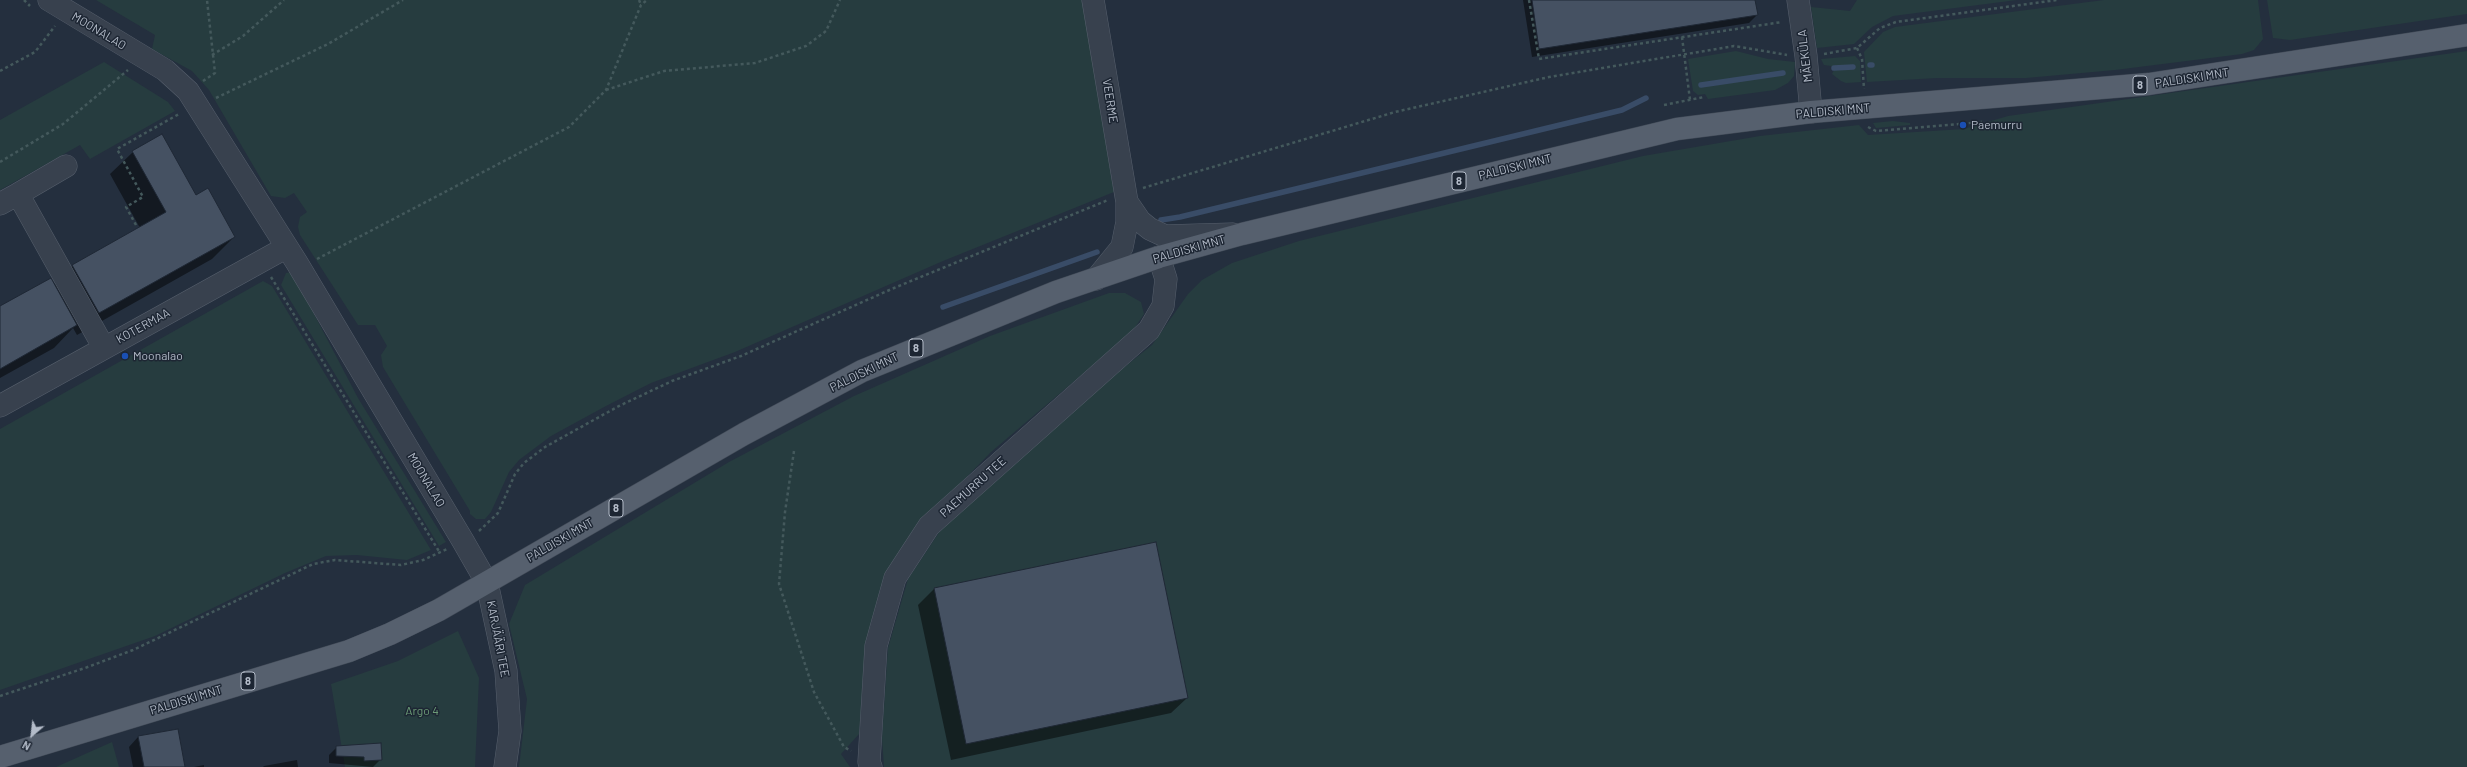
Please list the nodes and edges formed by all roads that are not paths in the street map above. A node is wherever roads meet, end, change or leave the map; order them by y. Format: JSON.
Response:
{"nodes":[{"id":1,"x":49,"y":0,"type":"edge"},
{"id":2,"x":1093,"y":0,"type":"edge"},
{"id":3,"x":1798,"y":0,"type":"edge"},
{"id":4,"x":2467,"y":35,"type":"edge"},
{"id":5,"x":1811,"y":112,"type":"junction"},
{"id":6,"x":66,"y":166,"type":"dead end"},
{"id":7,"x":9,"y":199,"type":"edge"},
{"id":8,"x":1127,"y":202,"type":"junction"},
{"id":9,"x":1242,"y":234,"type":"junction"},
{"id":10,"x":287,"y":247,"type":"junction"},
{"id":11,"x":1159,"y":257,"type":"junction"},
{"id":12,"x":1096,"y":279,"type":"junction"},
{"id":13,"x":104,"y":348,"type":"junction"},
{"id":14,"x":0,"y":406,"type":"edge"},
{"id":15,"x":487,"y":583,"type":"junction"},
{"id":16,"x":0,"y":757,"type":"edge"},
{"id":17,"x":870,"y":764,"type":"edge"},
{"id":18,"x":505,"y":767,"type":"edge"}],
"edges":[{"from":1,"to":10,"type":"street","name":"MOONALAO"},
{"from":2,"to":8,"type":"street","name":"VEERME"},
{"from":3,"to":5,"type":"street","name":"MÄEKÜLA"},
{"from":4,"to":5,"type":"main road","name":"PALDISKI MNT","number":"8"},
{"from":5,"to":9,"type":"main road","name":"PALDISKI MNT","number":"8"},
{"from":6,"to":7,"type":"street"},
{"from":7,"to":13,"type":"street"},
{"from":8,"to":9,"type":"street","name":"VEERME"},
{"from":8,"to":12,"type":"street","name":"VEERME"},
{"from":9,"to":11,"type":"main road","name":"PALDISKI MNT","number":"8"},
{"from":10,"to":13,"type":"street","name":"KOTERMAA"},
{"from":10,"to":15,"type":"street","name":"MOONALAO"},
{"from":11,"to":12,"type":"main road","name":"PALDISKI MNT","number":"8"},
{"from":11,"to":17,"type":"street","name":"PAEMURRU TEE"},
{"from":12,"to":15,"type":"main road","name":"PALDISKI MNT","number":"8"},
{"from":13,"to":14,"type":"street","name":"KOTERMAA"},
{"from":15,"to":16,"type":"main road","name":"PALDISKI MNT","number":"8"},
{"from":15,"to":18,"type":"street","name":"KARJÄÄRI TEE"}]}
